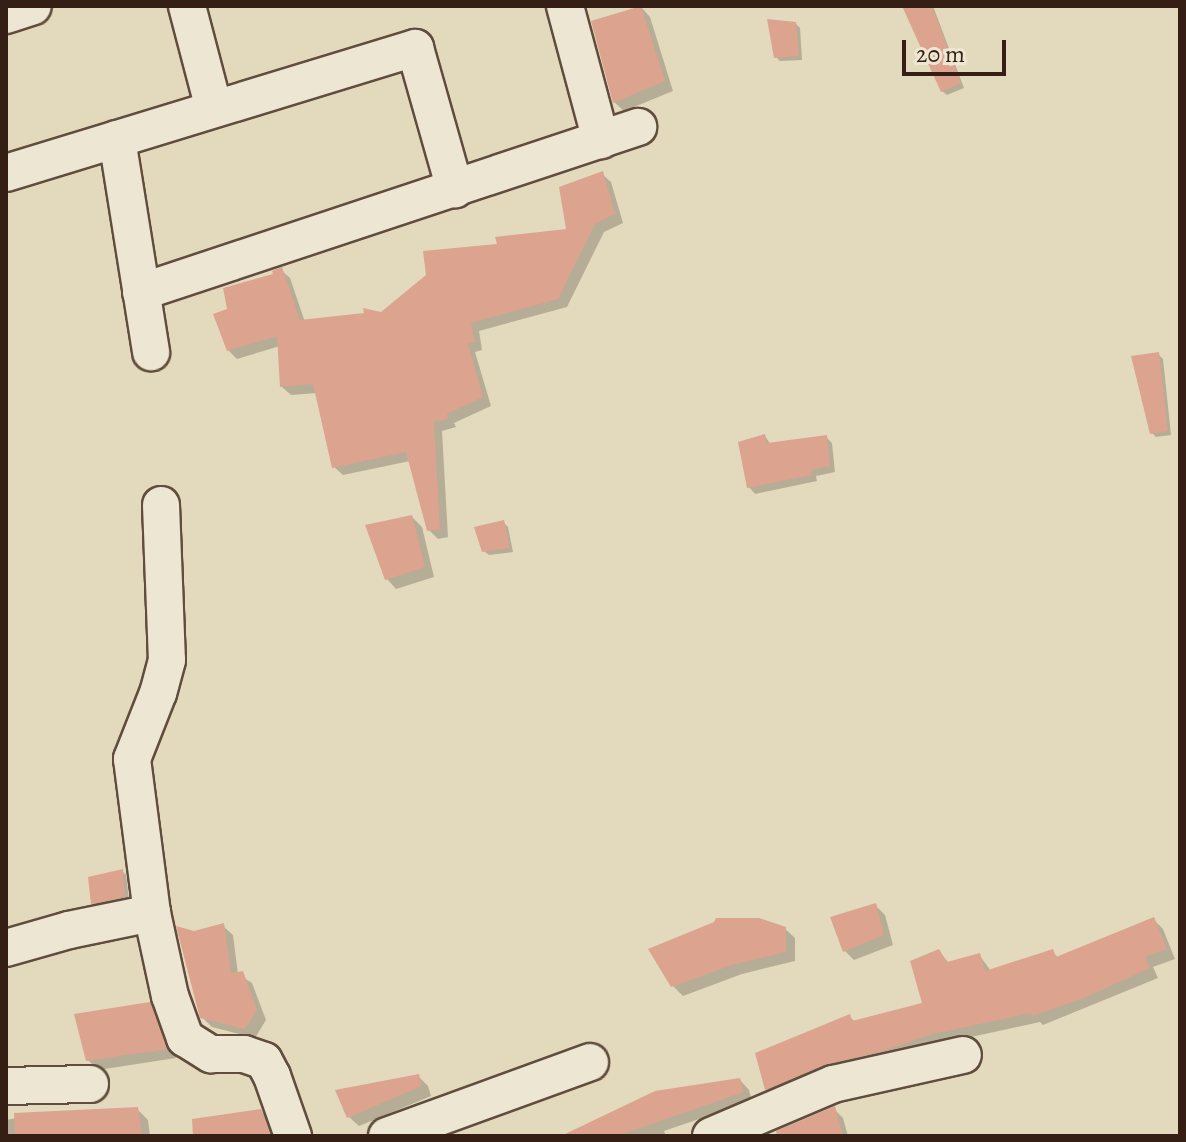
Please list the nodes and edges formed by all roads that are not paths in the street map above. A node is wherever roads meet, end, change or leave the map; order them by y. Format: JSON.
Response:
{"nodes":[{"id":1,"x":33,"y":6,"type":"edge"},
{"id":2,"x":187,"y":6,"type":"edge"},
{"id":3,"x":565,"y":6,"type":"edge"},
{"id":4,"x":6,"y":15,"type":"edge"},
{"id":5,"x":214,"y":109,"type":"junction"},
{"id":6,"x":638,"y":127,"type":"dead end"},
{"id":7,"x":117,"y":139,"type":"junction"},
{"id":8,"x":601,"y":140,"type":"junction"},
{"id":9,"x":6,"y":173,"type":"edge"},
{"id":10,"x":455,"y":189,"type":"junction"},
{"id":11,"x":141,"y":292,"type":"junction"},
{"id":12,"x":151,"y":352,"type":"dead end"},
{"id":13,"x":161,"y":505,"type":"dead end"},
{"id":14,"x":152,"y":913,"type":"junction"},
{"id":15,"x":6,"y":948,"type":"edge"},
{"id":16,"x":963,"y":1055,"type":"dead end"},
{"id":17,"x":590,"y":1062,"type":"dead end"},
{"id":18,"x":90,"y":1084,"type":"dead end"},
{"id":19,"x":6,"y":1086,"type":"edge"},
{"id":20,"x":293,"y":1136,"type":"edge"},
{"id":21,"x":387,"y":1136,"type":"edge"},
{"id":22,"x":711,"y":1136,"type":"edge"}],
"edges":[{"from":1,"to":4,"type":"street"},
{"from":2,"to":5,"type":"street"},
{"from":3,"to":8,"type":"street"},
{"from":5,"to":7,"type":"street"},
{"from":5,"to":10,"type":"street"},
{"from":6,"to":8,"type":"street"},
{"from":7,"to":9,"type":"street"},
{"from":7,"to":11,"type":"street"},
{"from":8,"to":10,"type":"street"},
{"from":10,"to":11,"type":"street"},
{"from":11,"to":12,"type":"street"},
{"from":13,"to":14,"type":"street"},
{"from":14,"to":15,"type":"street"},
{"from":14,"to":20,"type":"street"},
{"from":16,"to":22,"type":"street"},
{"from":17,"to":21,"type":"street"},
{"from":18,"to":19,"type":"street"}]}
